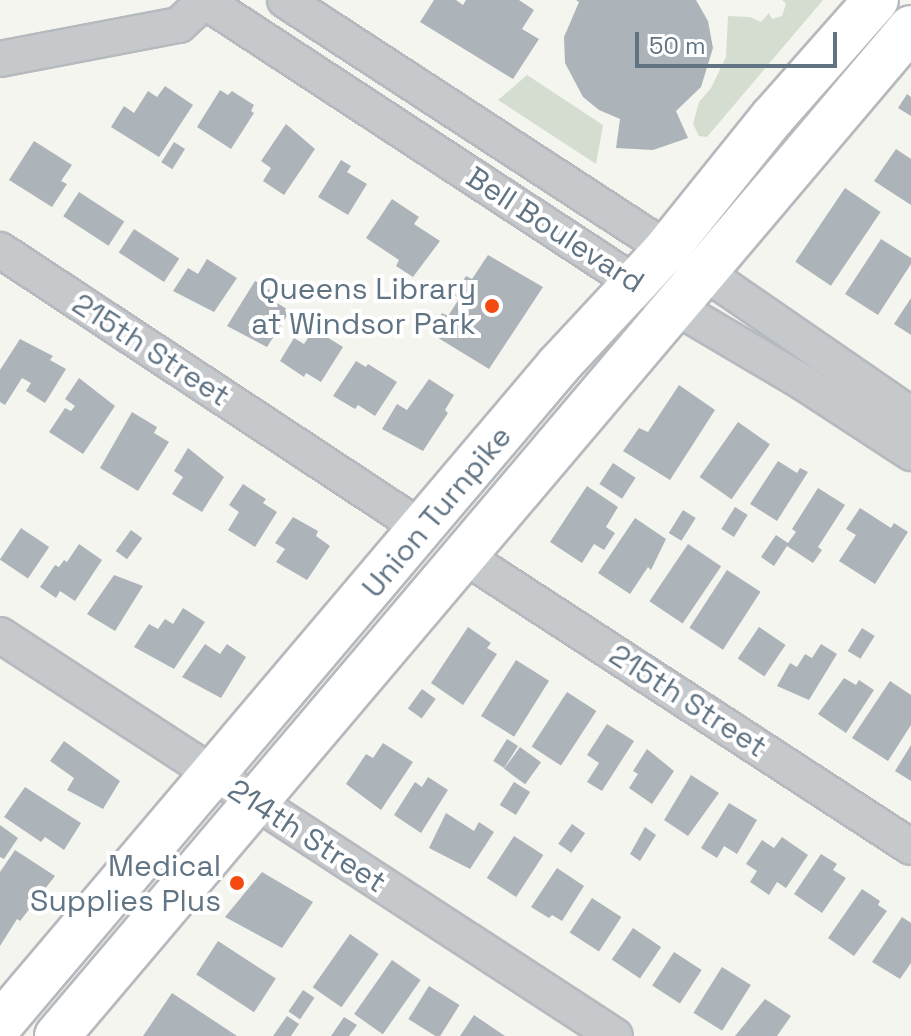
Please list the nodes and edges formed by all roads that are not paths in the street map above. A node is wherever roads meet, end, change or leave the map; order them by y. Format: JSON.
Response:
{"nodes":[{"id":1,"x":205,"y":0,"type":"edge"},
{"id":2,"x":285,"y":0,"type":"edge"},
{"id":3,"x":876,"y":0,"type":"edge"},
{"id":4,"x":911,"y":28,"type":"edge"},
{"id":5,"x":0,"y":59,"type":"edge"},
{"id":6,"x":0,"y":250,"type":"edge"},
{"id":7,"x":665,"y":251,"type":"junction"},
{"id":8,"x":705,"y":273,"type":"junction"},
{"id":9,"x":635,"y":283,"type":"junction"},
{"id":10,"x":675,"y":306,"type":"junction"},
{"id":11,"x":911,"y":415,"type":"edge"},
{"id":12,"x":911,"y":453,"type":"edge"},
{"id":13,"x":423,"y":529,"type":"junction"},
{"id":14,"x":464,"y":556,"type":"junction"},
{"id":15,"x":0,"y":635,"type":"edge"},
{"id":16,"x":214,"y":775,"type":"junction"},
{"id":17,"x":254,"y":801,"type":"junction"},
{"id":18,"x":911,"y":847,"type":"edge"},
{"id":19,"x":2,"y":1018,"type":"edge"},
{"id":20,"x":57,"y":1036,"type":"edge"},
{"id":21,"x":615,"y":1036,"type":"edge"}],
"edges":[{"from":1,"to":5,"type":"street"},
{"from":1,"to":9,"type":"street","name":"Bell Boulevard"},
{"from":2,"to":7,"type":"street","name":"Bell Boulevard"},
{"from":3,"to":7,"type":"main road","name":"Union Turnpike"},
{"from":4,"to":8,"type":"main road","name":"Union Turnpike"},
{"from":6,"to":13,"type":"street","name":"215th Street"},
{"from":7,"to":8,"type":"street","name":"Bell Boulevard"},
{"from":7,"to":9,"type":"main road","name":"Union Turnpike"},
{"from":8,"to":10,"type":"main road","name":"Union Turnpike"},
{"from":8,"to":11,"type":"street","name":"Bell Boulevard"},
{"from":9,"to":10,"type":"street","name":"Bell Boulevard"},
{"from":9,"to":13,"type":"main road","name":"Union Turnpike"},
{"from":10,"to":12,"type":"street","name":"Bell Boulevard"},
{"from":10,"to":14,"type":"main road","name":"Union Turnpike"},
{"from":13,"to":16,"type":"main road","name":"Union Turnpike"},
{"from":14,"to":17,"type":"main road","name":"Union Turnpike"},
{"from":14,"to":18,"type":"street","name":"215th Street"},
{"from":15,"to":16,"type":"street","name":"214th Street"},
{"from":16,"to":17,"type":"street","name":"214th Street"},
{"from":16,"to":19,"type":"main road","name":"Union Turnpike"},
{"from":17,"to":20,"type":"main road","name":"Union Turnpike"},
{"from":17,"to":21,"type":"street","name":"214th Street"}]}
